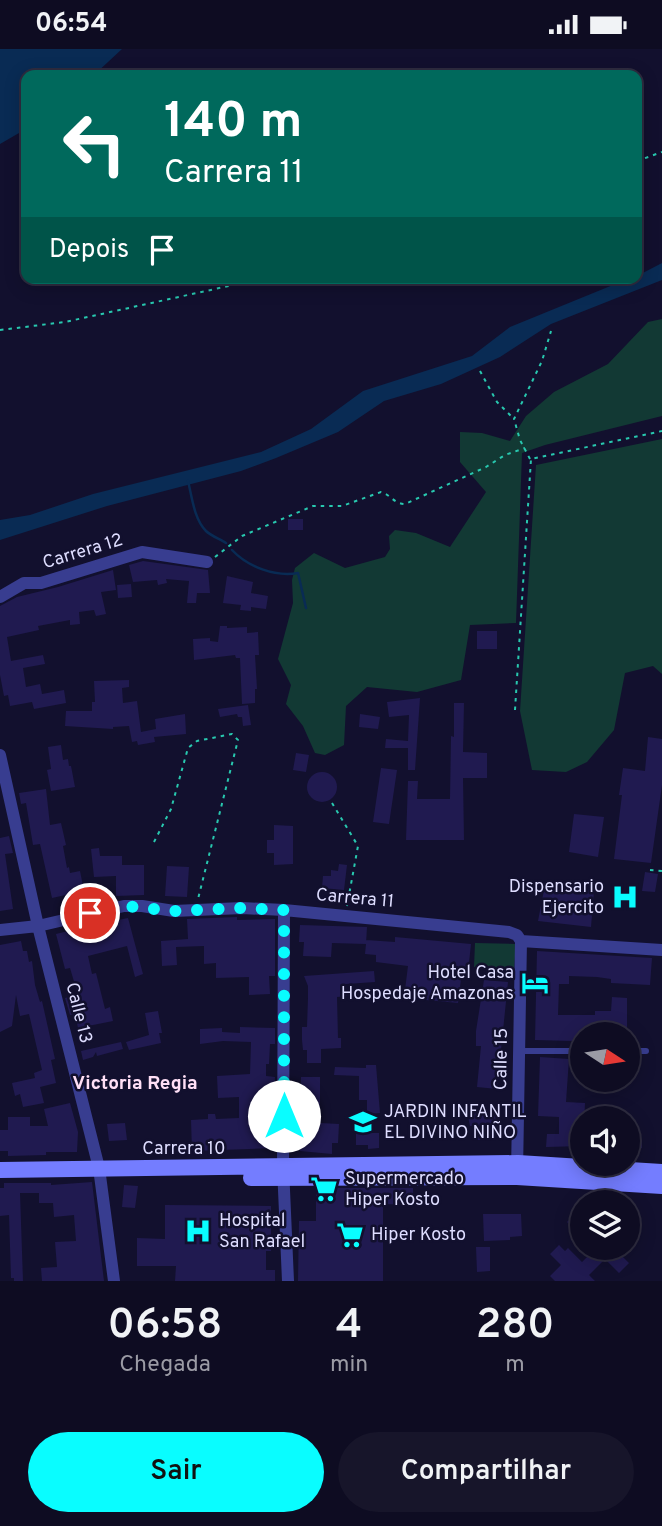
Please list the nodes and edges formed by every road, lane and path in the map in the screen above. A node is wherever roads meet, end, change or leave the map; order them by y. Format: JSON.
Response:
{"nodes":[{"id":1,"x":662,"y":152,"type":"edge"},
{"id":2,"x":642,"y":159,"type":"edge"},
{"id":3,"x":238,"y":284,"type":"edge"},
{"id":4,"x":0,"y":330,"type":"edge"},
{"id":5,"x":551,"y":331,"type":"dead end"},
{"id":6,"x":480,"y":371,"type":"dead end"},
{"id":7,"x":514,"y":419,"type":"junction"},
{"id":8,"x":662,"y":431,"type":"edge"},
{"id":9,"x":525,"y":448,"type":"junction"},
{"id":10,"x":531,"y":459,"type":"junction"},
{"id":11,"x":207,"y":562,"type":"joint"},
{"id":12,"x":0,"y":597,"type":"edge"},
{"id":13,"x":515,"y":710,"type":"dead end"},
{"id":14,"x":0,"y":755,"type":"edge"},
{"id":15,"x":3,"y":782,"type":"edge"},
{"id":16,"x":332,"y":803,"type":"dead end"},
{"id":17,"x":154,"y":842,"type":"dead end"},
{"id":18,"x":650,"y":870,"type":"dead end"},
{"id":19,"x":662,"y":871,"type":"edge"},
{"id":20,"x":284,"y":910,"type":"junction"},
{"id":21,"x":195,"y":911,"type":"junction"},
{"id":22,"x":345,"y":915,"type":"junction"},
{"id":23,"x":38,"y":926,"type":"junction"},
{"id":24,"x":0,"y":929,"type":"edge"},
{"id":25,"x":521,"y":941,"type":"junction"},
{"id":26,"x":662,"y":950,"type":"edge"},
{"id":27,"x":520,"y":1051,"type":"junction"},
{"id":28,"x":570,"y":1051,"type":"edge"},
{"id":29,"x":640,"y":1051,"type":"edge"},
{"id":30,"x":646,"y":1051,"type":"dead end"},
{"id":31,"x":0,"y":1170,"type":"edge"},
{"id":32,"x":517,"y":1170,"type":"junction"},
{"id":33,"x":99,"y":1172,"type":"junction"},
{"id":34,"x":662,"y":1172,"type":"edge"},
{"id":35,"x":284,"y":1173,"type":"junction"},
{"id":36,"x":0,"y":1177,"type":"edge"},
{"id":37,"x":662,"y":1186,"type":"edge"},
{"id":38,"x":114,"y":1281,"type":"edge"},
{"id":39,"x":288,"y":1281,"type":"edge"}],
"edges":[{"from":1,"to":2,"type":"path"},
{"from":3,"to":4,"type":"path"},
{"from":5,"to":7,"type":"path"},
{"from":6,"to":7,"type":"path"},
{"from":7,"to":9,"type":"path"},
{"from":8,"to":10,"type":"path"},
{"from":9,"to":10,"type":"path"},
{"from":9,"to":11,"type":"path"},
{"from":10,"to":13,"type":"path"},
{"from":11,"to":12,"type":"street","name":"Carrera 12"},
{"from":14,"to":15,"type":"street","name":"Calle 13"},
{"from":15,"to":23,"type":"street","name":"Calle 13"},
{"from":16,"to":22,"type":"path"},
{"from":17,"to":21,"type":"path"},
{"from":18,"to":19,"type":"path"},
{"from":20,"to":21,"type":"street","name":"Carrera 11"},
{"from":20,"to":22,"type":"street","name":"Carrera 11"},
{"from":20,"to":35,"type":"street"},
{"from":21,"to":23,"type":"street","name":"Carrera 11"},
{"from":22,"to":25,"type":"street","name":"Carrera 11"},
{"from":23,"to":24,"type":"street","name":"Carrera 11"},
{"from":23,"to":33,"type":"street","name":"Calle 13"},
{"from":25,"to":26,"type":"street","name":"Carrera 11"},
{"from":25,"to":27,"type":"street","name":"Calle 15"},
{"from":27,"to":28,"type":"lane"},
{"from":27,"to":32,"type":"street","name":"Calle 15"},
{"from":29,"to":30,"type":"lane"},
{"from":31,"to":33,"type":"main road","name":"Carrera 10"},
{"from":32,"to":34,"type":"main road","name":"Carrera 10"},
{"from":32,"to":35,"type":"main road","name":"Carrera 10"},
{"from":32,"to":37,"type":"main road","name":"Carrera 10"},
{"from":33,"to":35,"type":"main road","name":"Carrera 10"},
{"from":33,"to":36,"type":"main road","name":"Carrera 10"},
{"from":33,"to":38,"type":"street","name":"Calle 13"},
{"from":35,"to":39,"type":"street"}]}
